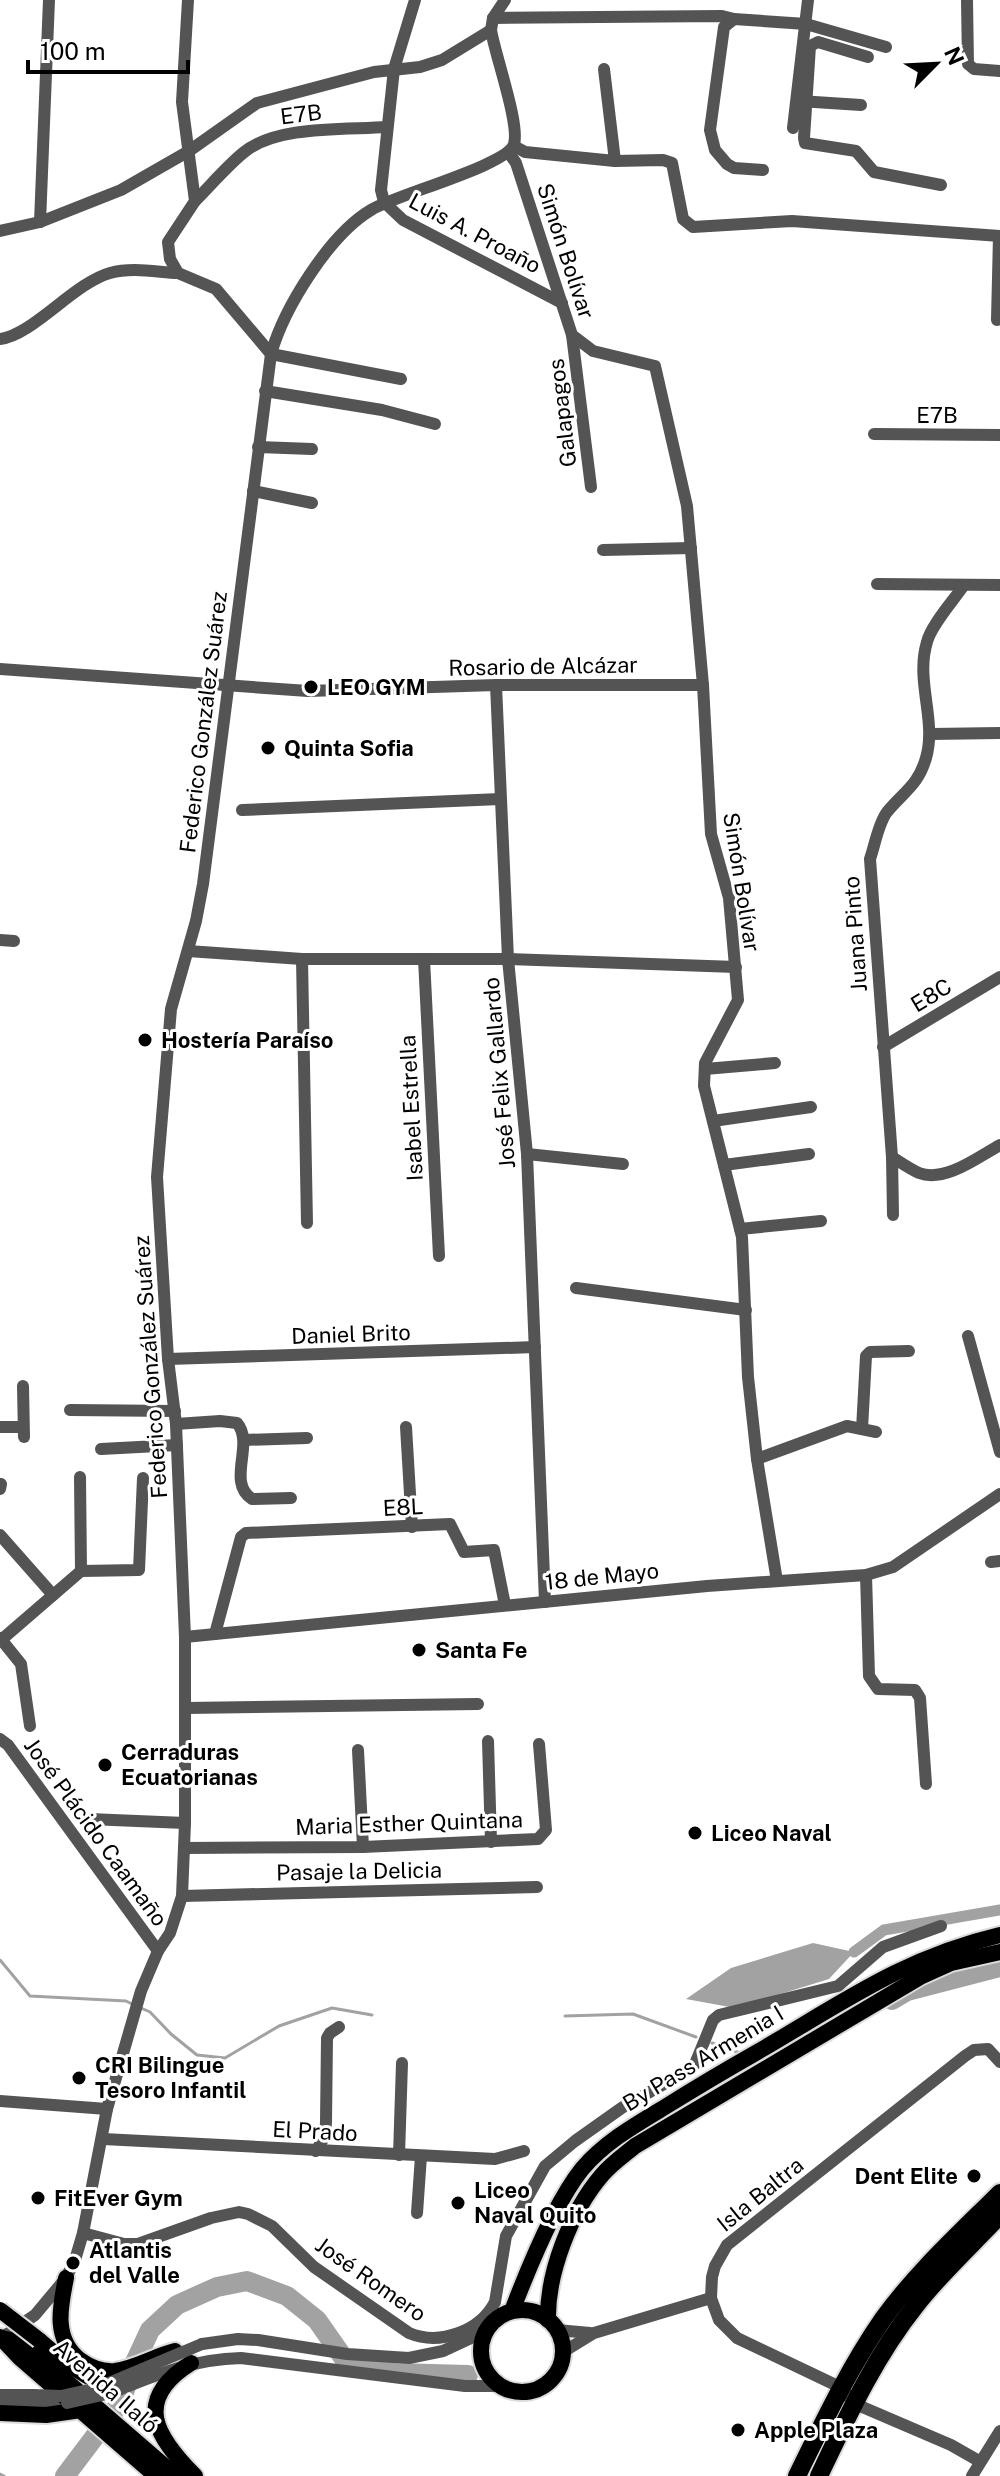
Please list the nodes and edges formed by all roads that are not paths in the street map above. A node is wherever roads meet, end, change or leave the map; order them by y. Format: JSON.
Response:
{"nodes":[{"id":1,"x":49,"y":0,"type":"edge"},
{"id":2,"x":188,"y":0,"type":"edge"},
{"id":3,"x":415,"y":0,"type":"edge"},
{"id":4,"x":505,"y":0,"type":"edge"},
{"id":5,"x":808,"y":0,"type":"edge"},
{"id":6,"x":967,"y":0,"type":"edge"},
{"id":7,"x":729,"y":23,"type":"junction"},
{"id":8,"x":492,"y":24,"type":"junction"},
{"id":9,"x":806,"y":24,"type":"junction"},
{"id":10,"x":886,"y":47,"type":"dead end"},
{"id":11,"x":868,"y":57,"type":"dead end"},
{"id":12,"x":394,"y":69,"type":"junction"},
{"id":13,"x":604,"y":69,"type":"dead end"},
{"id":14,"x":1000,"y":71,"type":"edge"},
{"id":15,"x":801,"y":101,"type":"junction"},
{"id":16,"x":861,"y":105,"type":"dead end"},
{"id":17,"x":387,"y":127,"type":"junction"},
{"id":18,"x":793,"y":128,"type":"dead end"},
{"id":19,"x":512,"y":150,"type":"junction"},
{"id":20,"x":189,"y":151,"type":"junction"},
{"id":21,"x":615,"y":161,"type":"junction"},
{"id":22,"x":763,"y":170,"type":"dead end"},
{"id":23,"x":941,"y":185,"type":"dead end"},
{"id":24,"x":195,"y":201,"type":"junction"},
{"id":25,"x":384,"y":202,"type":"junction"},
{"id":26,"x":40,"y":222,"type":"junction"},
{"id":27,"x":0,"y":231,"type":"edge"},
{"id":28,"x":999,"y":236,"type":"edge"},
{"id":29,"x":178,"y":273,"type":"junction"},
{"id":30,"x":562,"y":303,"type":"junction"},
{"id":31,"x":997,"y":320,"type":"dead end"},
{"id":32,"x":572,"y":335,"type":"junction"},
{"id":33,"x":0,"y":339,"type":"edge"},
{"id":34,"x":271,"y":354,"type":"junction"},
{"id":35,"x":401,"y":379,"type":"dead end"},
{"id":36,"x":265,"y":391,"type":"junction"},
{"id":37,"x":435,"y":424,"type":"dead end"},
{"id":38,"x":874,"y":434,"type":"dead end"},
{"id":39,"x":1000,"y":435,"type":"edge"},
{"id":40,"x":258,"y":447,"type":"junction"},
{"id":41,"x":312,"y":449,"type":"dead end"},
{"id":42,"x":591,"y":487,"type":"dead end"},
{"id":43,"x":253,"y":491,"type":"junction"},
{"id":44,"x":312,"y":503,"type":"dead end"},
{"id":45,"x":691,"y":548,"type":"junction"},
{"id":46,"x":603,"y":550,"type":"dead end"},
{"id":47,"x":877,"y":584,"type":"dead end"},
{"id":48,"x":964,"y":585,"type":"junction"},
{"id":49,"x":1000,"y":585,"type":"edge"},
{"id":50,"x":0,"y":669,"type":"edge"},
{"id":51,"x":228,"y":685,"type":"junction"},
{"id":52,"x":496,"y":685,"type":"junction"},
{"id":53,"x":703,"y":685,"type":"junction"},
{"id":54,"x":1000,"y":733,"type":"edge"},
{"id":55,"x":931,"y":734,"type":"junction"},
{"id":56,"x":500,"y":799,"type":"junction"},
{"id":57,"x":242,"y":810,"type":"dead end"},
{"id":58,"x":0,"y":940,"type":"edge"},
{"id":59,"x":14,"y":941,"type":"dead end"},
{"id":60,"x":188,"y":951,"type":"junction"},
{"id":61,"x":302,"y":959,"type":"junction"},
{"id":62,"x":424,"y":959,"type":"junction"},
{"id":63,"x":508,"y":959,"type":"junction"},
{"id":64,"x":736,"y":967,"type":"junction"},
{"id":65,"x":1000,"y":977,"type":"edge"},
{"id":66,"x":883,"y":1047,"type":"junction"},
{"id":67,"x":775,"y":1063,"type":"dead end"},
{"id":68,"x":705,"y":1069,"type":"junction"},
{"id":69,"x":811,"y":1107,"type":"dead end"},
{"id":70,"x":713,"y":1121,"type":"junction"},
{"id":71,"x":1000,"y":1145,"type":"edge"},
{"id":72,"x":527,"y":1154,"type":"junction"},
{"id":73,"x":809,"y":1154,"type":"dead end"},
{"id":74,"x":892,"y":1157,"type":"junction"},
{"id":75,"x":623,"y":1164,"type":"dead end"},
{"id":76,"x":724,"y":1165,"type":"junction"},
{"id":77,"x":893,"y":1215,"type":"dead end"},
{"id":78,"x":821,"y":1221,"type":"dead end"},
{"id":79,"x":307,"y":1223,"type":"dead end"},
{"id":80,"x":740,"y":1229,"type":"junction"},
{"id":81,"x":439,"y":1256,"type":"dead end"},
{"id":82,"x":576,"y":1288,"type":"dead end"},
{"id":83,"x":746,"y":1310,"type":"junction"},
{"id":84,"x":968,"y":1336,"type":"dead end"},
{"id":85,"x":535,"y":1347,"type":"junction"},
{"id":86,"x":909,"y":1351,"type":"dead end"},
{"id":87,"x":168,"y":1359,"type":"junction"},
{"id":88,"x":23,"y":1386,"type":"dead end"},
{"id":89,"x":70,"y":1410,"type":"dead end"},
{"id":90,"x":176,"y":1418,"type":"junction"},
{"id":91,"x":0,"y":1427,"type":"edge"},
{"id":92,"x":406,"y":1427,"type":"dead end"},
{"id":93,"x":862,"y":1429,"type":"junction"},
{"id":94,"x":876,"y":1432,"type":"dead end"},
{"id":95,"x":307,"y":1438,"type":"dead end"},
{"id":96,"x":244,"y":1440,"type":"junction"},
{"id":97,"x":177,"y":1445,"type":"junction"},
{"id":98,"x":101,"y":1449,"type":"dead end"},
{"id":99,"x":1000,"y":1452,"type":"edge"},
{"id":100,"x":757,"y":1459,"type":"junction"},
{"id":101,"x":80,"y":1477,"type":"dead end"},
{"id":102,"x":143,"y":1478,"type":"dead end"},
{"id":103,"x":1000,"y":1494,"type":"edge"},
{"id":104,"x":291,"y":1498,"type":"dead end"},
{"id":105,"x":412,"y":1527,"type":"junction"},
{"id":106,"x":0,"y":1535,"type":"edge"},
{"id":107,"x":81,"y":1571,"type":"junction"},
{"id":108,"x":866,"y":1575,"type":"junction"},
{"id":109,"x":777,"y":1581,"type":"junction"},
{"id":110,"x":53,"y":1595,"type":"junction"},
{"id":111,"x":545,"y":1602,"type":"junction"},
{"id":112,"x":505,"y":1605,"type":"junction"},
{"id":113,"x":215,"y":1634,"type":"junction"},
{"id":114,"x":185,"y":1637,"type":"junction"},
{"id":115,"x":1,"y":1640,"type":"edge"},
{"id":116,"x":478,"y":1704,"type":"dead end"},
{"id":117,"x":186,"y":1708,"type":"junction"},
{"id":118,"x":30,"y":1726,"type":"dead end"},
{"id":119,"x":0,"y":1739,"type":"edge"},
{"id":120,"x":488,"y":1741,"type":"dead end"},
{"id":121,"x":539,"y":1744,"type":"dead end"},
{"id":122,"x":358,"y":1750,"type":"dead end"},
{"id":123,"x":926,"y":1784,"type":"dead end"},
{"id":124,"x":89,"y":1819,"type":"dead end"},
{"id":125,"x":185,"y":1823,"type":"junction"},
{"id":126,"x":491,"y":1842,"type":"junction"},
{"id":127,"x":363,"y":1847,"type":"junction"},
{"id":128,"x":184,"y":1848,"type":"junction"},
{"id":129,"x":537,"y":1887,"type":"dead end"},
{"id":130,"x":182,"y":1896,"type":"junction"},
{"id":131,"x":941,"y":1926,"type":"dead end"},
{"id":132,"x":1000,"y":1935,"type":"edge"},
{"id":133,"x":158,"y":1951,"type":"junction"},
{"id":134,"x":1000,"y":1952,"type":"edge"},
{"id":135,"x":339,"y":2027,"type":"dead end"},
{"id":136,"x":1000,"y":2062,"type":"edge"},
{"id":137,"x":402,"y":2063,"type":"dead end"},
{"id":138,"x":0,"y":2101,"type":"edge"},
{"id":139,"x":107,"y":2109,"type":"junction"},
{"id":140,"x":103,"y":2139,"type":"junction"},
{"id":141,"x":316,"y":2151,"type":"junction"},
{"id":142,"x":524,"y":2151,"type":"dead end"},
{"id":143,"x":399,"y":2155,"type":"junction"},
{"id":144,"x":421,"y":2156,"type":"junction"},
{"id":145,"x":1000,"y":2193,"type":"edge"},
{"id":146,"x":417,"y":2213,"type":"dead end"},
{"id":147,"x":1000,"y":2215,"type":"edge"},
{"id":148,"x":83,"y":2233,"type":"junction"},
{"id":149,"x":66,"y":2278,"type":"junction"},
{"id":150,"x":711,"y":2298,"type":"junction"},
{"id":151,"x":0,"y":2310,"type":"edge"},
{"id":152,"x":512,"y":2311,"type":"junction"},
{"id":153,"x":552,"y":2325,"type":"junction"},
{"id":154,"x":486,"y":2331,"type":"junction"},
{"id":155,"x":594,"y":2333,"type":"junction"},
{"id":156,"x":0,"y":2338,"type":"edge"},
{"id":157,"x":202,"y":2344,"type":"junction"},
{"id":158,"x":563,"y":2352,"type":"junction"},
{"id":159,"x":191,"y":2363,"type":"junction"},
{"id":160,"x":120,"y":2380,"type":"junction"},
{"id":161,"x":501,"y":2386,"type":"junction"},
{"id":162,"x":0,"y":2395,"type":"edge"},
{"id":163,"x":848,"y":2395,"type":"junction"},
{"id":164,"x":0,"y":2405,"type":"edge"},
{"id":165,"x":89,"y":2411,"type":"junction"},
{"id":166,"x":0,"y":2413,"type":"edge"},
{"id":167,"x":1000,"y":2431,"type":"edge"},
{"id":168,"x":132,"y":2446,"type":"junction"},
{"id":169,"x":979,"y":2461,"type":"junction"},
{"id":170,"x":185,"y":2472,"type":"edge"},
{"id":171,"x":156,"y":2476,"type":"edge"},
{"id":172,"x":797,"y":2476,"type":"edge"},
{"id":173,"x":819,"y":2476,"type":"edge"},
{"id":174,"x":972,"y":2476,"type":"edge"}],
"edges":[{"from":1,"to":26,"type":"street"},
{"from":2,"to":20,"type":"street"},
{"from":3,"to":12,"type":"street","name":"Luis A. Proaño"},
{"from":4,"to":8,"type":"street"},
{"from":5,"to":9,"type":"street"},
{"from":6,"to":14,"type":"street"},
{"from":7,"to":8,"type":"street"},
{"from":7,"to":9,"type":"street"},
{"from":7,"to":22,"type":"street"},
{"from":8,"to":12,"type":"street"},
{"from":8,"to":19,"type":"street","name":"Simón Bolívar"},
{"from":9,"to":10,"type":"street"},
{"from":9,"to":15,"type":"street"},
{"from":11,"to":15,"type":"street"},
{"from":12,"to":17,"type":"street","name":"Luis A. Proaño"},
{"from":12,"to":20,"type":"street"},
{"from":13,"to":21,"type":"street"},
{"from":15,"to":16,"type":"street"},
{"from":15,"to":18,"type":"street"},
{"from":15,"to":23,"type":"street"},
{"from":17,"to":24,"type":"street","name":"E7B"},
{"from":17,"to":25,"type":"street","name":"Luis A. Proaño"},
{"from":19,"to":21,"type":"street"},
{"from":19,"to":25,"type":"street","name":"Federico González Suárez"},
{"from":19,"to":30,"type":"street","name":"Simón Bolívar"},
{"from":20,"to":24,"type":"street"},
{"from":20,"to":26,"type":"street"},
{"from":21,"to":28,"type":"street"},
{"from":24,"to":29,"type":"street","name":"E7B"},
{"from":25,"to":30,"type":"street","name":"Luis A. Proaño"},
{"from":25,"to":34,"type":"street","name":"Federico González Suárez"},
{"from":26,"to":27,"type":"street"},
{"from":28,"to":31,"type":"street"},
{"from":29,"to":33,"type":"street"},
{"from":29,"to":34,"type":"street"},
{"from":30,"to":32,"type":"street","name":"Simón Bolívar"},
{"from":32,"to":42,"type":"street","name":"Galapagos"},
{"from":32,"to":45,"type":"street","name":"Simón Bolívar"},
{"from":34,"to":35,"type":"street"},
{"from":34,"to":36,"type":"street","name":"Federico González Suárez"},
{"from":36,"to":37,"type":"street"},
{"from":36,"to":40,"type":"street","name":"Federico González Suárez"},
{"from":38,"to":39,"type":"street","name":"E7B"},
{"from":40,"to":41,"type":"street"},
{"from":40,"to":43,"type":"street","name":"Federico González Suárez"},
{"from":43,"to":44,"type":"street"},
{"from":43,"to":51,"type":"street","name":"Federico González Suárez"},
{"from":45,"to":46,"type":"street"},
{"from":45,"to":53,"type":"street","name":"Simón Bolívar"},
{"from":47,"to":48,"type":"street"},
{"from":48,"to":49,"type":"street"},
{"from":48,"to":55,"type":"street","name":"Juana Pinto"},
{"from":50,"to":51,"type":"street","name":"Rosario de Alcázar"},
{"from":51,"to":52,"type":"street","name":"Rosario de Alcázar"},
{"from":51,"to":60,"type":"street","name":"Federico González Suárez"},
{"from":52,"to":53,"type":"street","name":"Rosario de Alcázar"},
{"from":52,"to":56,"type":"street","name":"José Felix Gallardo"},
{"from":53,"to":64,"type":"street","name":"Simón Bolívar"},
{"from":54,"to":55,"type":"street"},
{"from":55,"to":66,"type":"street","name":"Juana Pinto"},
{"from":56,"to":57,"type":"street"},
{"from":56,"to":63,"type":"street","name":"José Felix Gallardo"},
{"from":58,"to":59,"type":"street"},
{"from":60,"to":61,"type":"street"},
{"from":60,"to":87,"type":"street","name":"Federico González Suárez"},
{"from":61,"to":62,"type":"street"},
{"from":61,"to":79,"type":"street"},
{"from":62,"to":63,"type":"street"},
{"from":62,"to":81,"type":"street","name":"Isabel Estrella"},
{"from":63,"to":64,"type":"street"},
{"from":63,"to":72,"type":"street","name":"José Felix Gallardo"},
{"from":64,"to":68,"type":"street","name":"Simón Bolívar"},
{"from":65,"to":66,"type":"street","name":"E8C"},
{"from":66,"to":74,"type":"street","name":"Juana Pinto"},
{"from":67,"to":68,"type":"street"},
{"from":68,"to":70,"type":"street"},
{"from":69,"to":70,"type":"street"},
{"from":70,"to":76,"type":"street"},
{"from":71,"to":74,"type":"street"},
{"from":72,"to":75,"type":"street"},
{"from":72,"to":85,"type":"street","name":"José Felix Gallardo"},
{"from":73,"to":76,"type":"street"},
{"from":74,"to":77,"type":"street","name":"Juana Pinto"},
{"from":76,"to":80,"type":"street"},
{"from":78,"to":80,"type":"street"},
{"from":80,"to":83,"type":"street"},
{"from":82,"to":83,"type":"street"},
{"from":83,"to":100,"type":"street"},
{"from":84,"to":99,"type":"street"},
{"from":85,"to":87,"type":"street","name":"Daniel Brito"},
{"from":85,"to":111,"type":"street","name":"José Felix Gallardo"},
{"from":86,"to":93,"type":"street"},
{"from":87,"to":90,"type":"street","name":"Federico González Suárez"},
{"from":88,"to":91,"type":"street"},
{"from":89,"to":90,"type":"street"},
{"from":90,"to":96,"type":"street"},
{"from":90,"to":97,"type":"street","name":"Federico González Suárez"},
{"from":92,"to":105,"type":"street"},
{"from":93,"to":94,"type":"street"},
{"from":93,"to":100,"type":"street"},
{"from":95,"to":96,"type":"street"},
{"from":96,"to":104,"type":"street"},
{"from":97,"to":98,"type":"street"},
{"from":97,"to":114,"type":"street","name":"Federico González Suárez"},
{"from":100,"to":109,"type":"street"},
{"from":101,"to":107,"type":"street"},
{"from":102,"to":107,"type":"street"},
{"from":103,"to":108,"type":"street","name":"18 de Mayo"},
{"from":105,"to":112,"type":"street","name":"E8L"},
{"from":105,"to":113,"type":"street","name":"E8L"},
{"from":106,"to":110,"type":"street"},
{"from":107,"to":110,"type":"street"},
{"from":108,"to":109,"type":"street","name":"18 de Mayo"},
{"from":108,"to":123,"type":"street"},
{"from":109,"to":111,"type":"street","name":"18 de Mayo"},
{"from":110,"to":115,"type":"street"},
{"from":111,"to":112,"type":"street","name":"18 de Mayo"},
{"from":112,"to":113,"type":"street","name":"18 de Mayo"},
{"from":113,"to":114,"type":"street","name":"18 de Mayo"},
{"from":114,"to":117,"type":"street","name":"Federico González Suárez"},
{"from":115,"to":118,"type":"street"},
{"from":116,"to":117,"type":"street"},
{"from":117,"to":125,"type":"street","name":"Federico González Suárez"},
{"from":119,"to":133,"type":"street","name":"José Plácido Caamaño"},
{"from":120,"to":126,"type":"street"},
{"from":121,"to":126,"type":"street","name":"Maria Esther Quintana"},
{"from":122,"to":127,"type":"street"},
{"from":124,"to":125,"type":"street"},
{"from":125,"to":128,"type":"street","name":"Federico González Suárez"},
{"from":126,"to":127,"type":"street","name":"Maria Esther Quintana"},
{"from":127,"to":128,"type":"street","name":"Maria Esther Quintana"},
{"from":128,"to":130,"type":"street","name":"Federico González Suárez"},
{"from":129,"to":130,"type":"street","name":"Pasaje la Delicia"},
{"from":130,"to":133,"type":"street","name":"Federico González Suárez"},
{"from":131,"to":148,"type":"street","name":"José Romero"},
{"from":132,"to":152,"type":"main road","name":"By Pass Armenia I"},
{"from":133,"to":139,"type":"street","name":"Federico González Suárez"},
{"from":134,"to":153,"type":"main road","name":"By Pass Armenia I"},
{"from":135,"to":141,"type":"street"},
{"from":136,"to":150,"type":"street","name":"Isla Baltra"},
{"from":137,"to":143,"type":"street"},
{"from":138,"to":139,"type":"street"},
{"from":139,"to":140,"type":"street","name":"Federico González Suárez"},
{"from":140,"to":141,"type":"street","name":"El Prado"},
{"from":140,"to":148,"type":"street","name":"Federico González Suárez"},
{"from":141,"to":143,"type":"street","name":"El Prado"},
{"from":142,"to":144,"type":"street","name":"El Prado"},
{"from":143,"to":144,"type":"street","name":"El Prado"},
{"from":144,"to":146,"type":"street"},
{"from":145,"to":163,"type":"highway"},
{"from":147,"to":163,"type":"highway"},
{"from":148,"to":149,"type":"street","name":"Federico González Suárez"},
{"from":149,"to":156,"type":"street","name":"Federico González Suárez"},
{"from":149,"to":157,"type":"main road","bridge":true},
{"from":150,"to":155,"type":"street"},
{"from":150,"to":163,"type":"street"},
{"from":151,"to":160,"type":"main road","bridge":true},
{"from":152,"to":153,"type":"main road"},
{"from":152,"to":154,"type":"main road"},
{"from":153,"to":155,"type":"street"},
{"from":153,"to":158,"type":"main road"},
{"from":154,"to":157,"type":"street"},
{"from":154,"to":161,"type":"main road"},
{"from":155,"to":158,"type":"street"},
{"from":156,"to":165,"type":"main road","name":"Avenida Ilaló"},
{"from":157,"to":160,"type":"street","bridge":true},
{"from":158,"to":161,"type":"main road"},
{"from":159,"to":161,"type":"street"},
{"from":159,"to":164,"type":"street","bridge":true},
{"from":159,"to":170,"type":"main road"},
{"from":160,"to":162,"type":"street","bridge":true},
{"from":163,"to":169,"type":"street"},
{"from":163,"to":172,"type":"highway"},
{"from":163,"to":173,"type":"highway"},
{"from":165,"to":166,"type":"main road"},
{"from":165,"to":168,"type":"main road","name":"Avenida Ilaló"},
{"from":167,"to":169,"type":"street"},
{"from":168,"to":170,"type":"main road","name":"Avenida Ilaló"},
{"from":168,"to":171,"type":"main road","name":"Avenida Ilaló"},
{"from":169,"to":174,"type":"street"}]}
